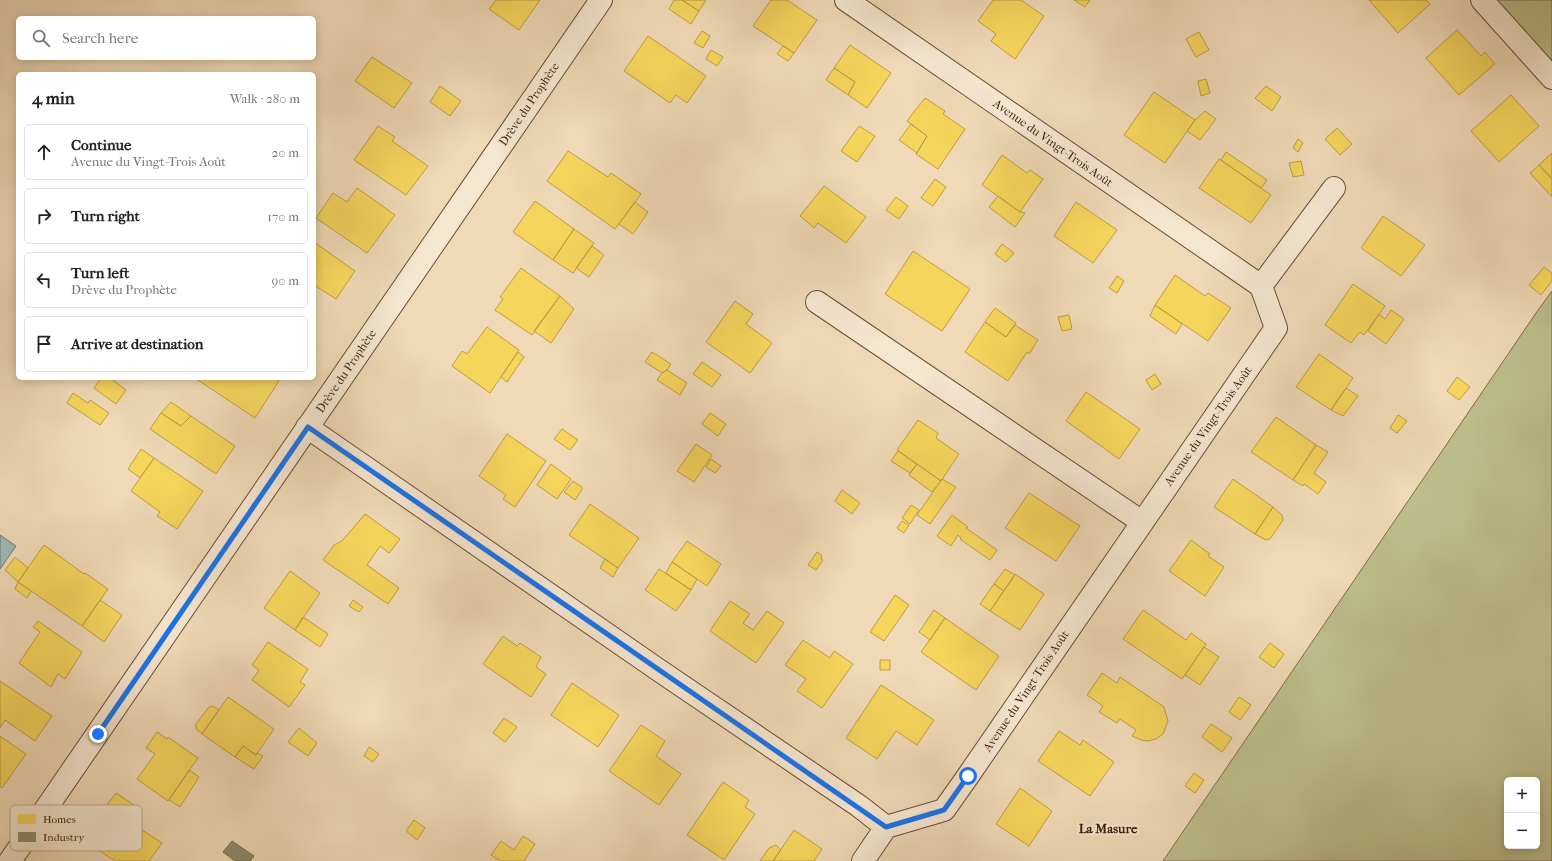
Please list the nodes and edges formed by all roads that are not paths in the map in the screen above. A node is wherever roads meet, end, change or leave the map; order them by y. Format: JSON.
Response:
{"nodes":[{"id":1,"x":601,"y":0,"type":"edge"},
{"id":2,"x":846,"y":0,"type":"edge"},
{"id":3,"x":1482,"y":0,"type":"edge"},
{"id":4,"x":1552,"y":78,"type":"edge"},
{"id":5,"x":1334,"y":188,"type":"dead end"},
{"id":6,"x":1261,"y":286,"type":"junction"},
{"id":7,"x":817,"y":302,"type":"dead end"},
{"id":8,"x":308,"y":427,"type":"junction"},
{"id":9,"x":1142,"y":522,"type":"junction"},
{"id":10,"x":53,"y":805,"type":"edge"},
{"id":11,"x":886,"y":827,"type":"junction"},
{"id":12,"x":862,"y":861,"type":"edge"}],
"edges":[{"from":1,"to":8,"type":"street","name":"Drève du Prophète"},
{"from":2,"to":6,"type":"street","name":"Avenue du Vingt-Trois Août"},
{"from":3,"to":4,"type":"street"},
{"from":5,"to":6,"type":"street"},
{"from":6,"to":9,"type":"street","name":"Avenue du Vingt-Trois Août"},
{"from":7,"to":9,"type":"street"},
{"from":8,"to":10,"type":"street","name":"Drève du Prophète"},
{"from":8,"to":11,"type":"street"},
{"from":9,"to":11,"type":"street","name":"Avenue du Vingt-Trois Août"},
{"from":11,"to":12,"type":"street"}]}
